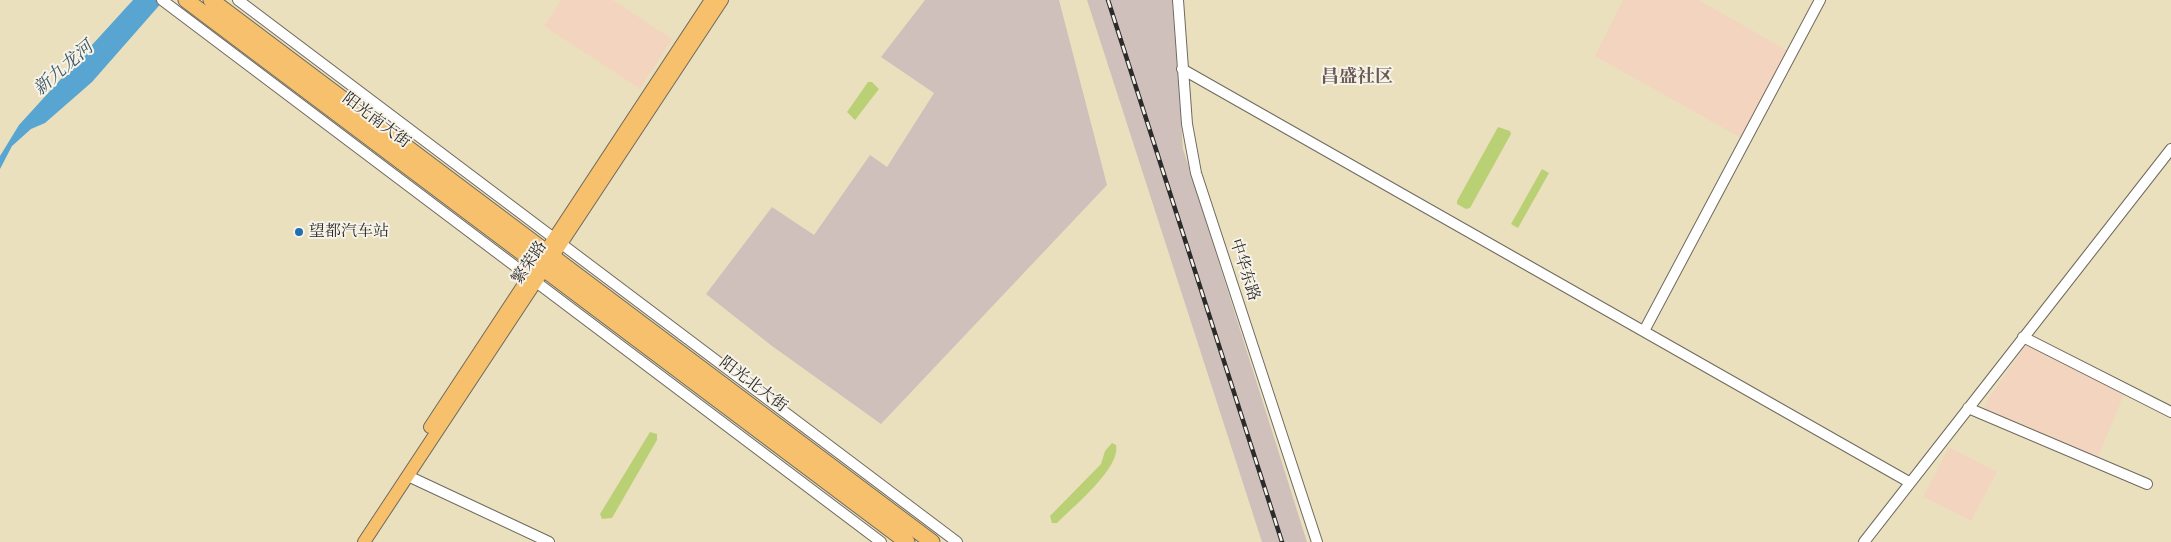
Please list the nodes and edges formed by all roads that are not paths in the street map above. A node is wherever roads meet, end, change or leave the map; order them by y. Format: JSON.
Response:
{"nodes":[{"id":1,"x":186,"y":0,"type":"edge"},
{"id":2,"x":211,"y":0,"type":"edge"},
{"id":3,"x":238,"y":0,"type":"edge"},
{"id":4,"x":711,"y":0,"type":"edge"},
{"id":5,"x":722,"y":0,"type":"edge"},
{"id":6,"x":1178,"y":0,"type":"edge"},
{"id":7,"x":1820,"y":0,"type":"edge"},
{"id":8,"x":165,"y":2,"type":"edge"},
{"id":9,"x":1182,"y":69,"type":"junction"},
{"id":10,"x":2171,"y":148,"type":"edge"},
{"id":11,"x":546,"y":261,"type":"junction"},
{"id":12,"x":1644,"y":331,"type":"junction"},
{"id":13,"x":2023,"y":337,"type":"junction"},
{"id":14,"x":1968,"y":408,"type":"junction"},
{"id":15,"x":2171,"y":412,"type":"edge"},
{"id":16,"x":408,"y":476,"type":"junction"},
{"id":17,"x":1909,"y":482,"type":"junction"},
{"id":18,"x":2147,"y":484,"type":"dead end"},
{"id":19,"x":355,"y":542,"type":"edge"},
{"id":20,"x":364,"y":542,"type":"edge"},
{"id":21,"x":549,"y":542,"type":"edge"},
{"id":22,"x":881,"y":542,"type":"edge"},
{"id":23,"x":907,"y":542,"type":"edge"},
{"id":24,"x":932,"y":542,"type":"edge"},
{"id":25,"x":957,"y":542,"type":"edge"},
{"id":26,"x":1318,"y":542,"type":"edge"},
{"id":27,"x":1864,"y":542,"type":"edge"}],
"edges":[{"from":1,"to":11,"type":"highway","name":"阳光南大街"},
{"from":2,"to":11,"type":"highway","name":"阳光南大街"},
{"from":3,"to":11,"type":"street"},
{"from":4,"to":11,"type":"main road","name":"繁荣路"},
{"from":5,"to":11,"type":"main road","name":"繁荣路"},
{"from":6,"to":9,"type":"street","name":"中华东路"},
{"from":7,"to":12,"type":"street"},
{"from":8,"to":11,"type":"street"},
{"from":9,"to":12,"type":"street"},
{"from":9,"to":26,"type":"street","name":"中华东路"},
{"from":10,"to":13,"type":"street"},
{"from":11,"to":16,"type":"main road","name":"繁荣路"},
{"from":11,"to":19,"type":"main road","name":"繁荣路"},
{"from":11,"to":22,"type":"street"},
{"from":11,"to":23,"type":"highway","name":"阳光北大街"},
{"from":11,"to":24,"type":"highway","name":"阳光北大街"},
{"from":11,"to":25,"type":"street"},
{"from":12,"to":17,"type":"street"},
{"from":13,"to":14,"type":"street"},
{"from":13,"to":15,"type":"street"},
{"from":14,"to":17,"type":"street"},
{"from":14,"to":18,"type":"street"},
{"from":16,"to":20,"type":"main road","name":"繁荣路"},
{"from":16,"to":21,"type":"street"},
{"from":17,"to":27,"type":"street"}]}
